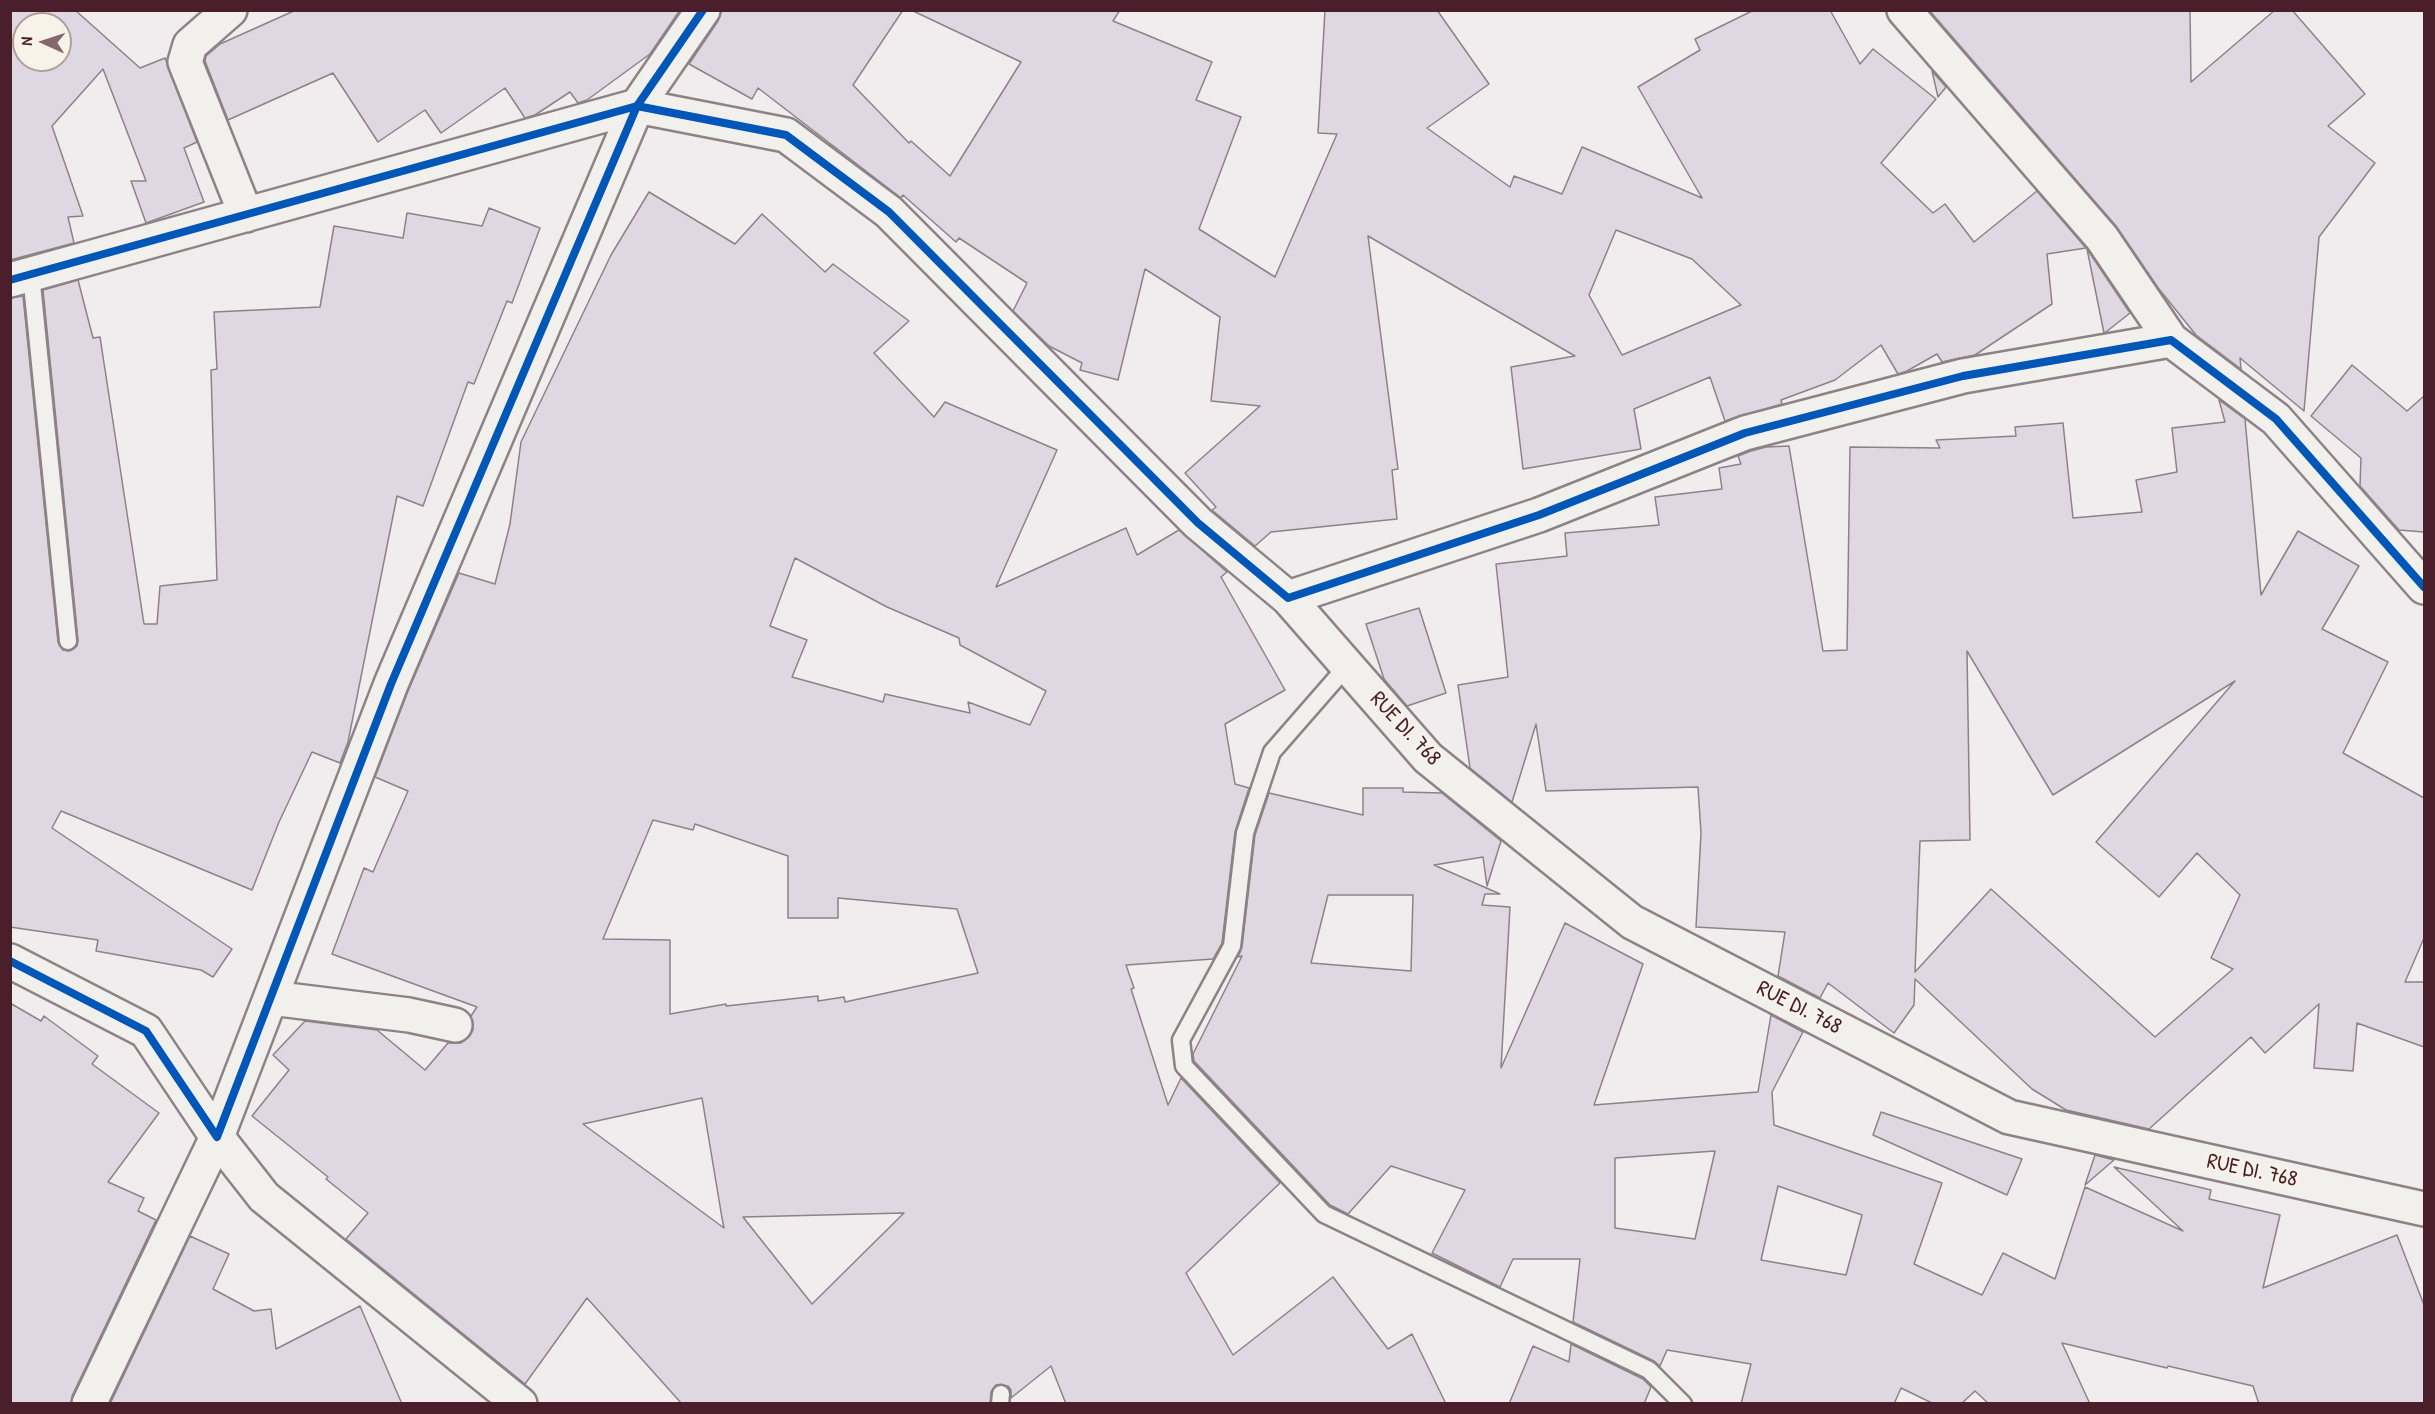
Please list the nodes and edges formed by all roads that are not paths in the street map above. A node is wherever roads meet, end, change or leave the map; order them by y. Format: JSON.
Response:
{"nodes":[{"id":1,"x":230,"y":10,"type":"edge"},
{"id":2,"x":703,"y":10,"type":"edge"},
{"id":3,"x":1904,"y":10,"type":"edge"},
{"id":4,"x":637,"y":106,"type":"junction"},
{"id":5,"x":246,"y":214,"type":"junction"},
{"id":6,"x":21,"y":277,"type":"edge"},
{"id":7,"x":2171,"y":340,"type":"junction"},
{"id":8,"x":2424,"y":588,"type":"edge"},
{"id":9,"x":1288,"y":598,"type":"junction"},
{"id":10,"x":68,"y":641,"type":"dead end"},
{"id":11,"x":1347,"y":666,"type":"junction"},
{"id":12,"x":10,"y":962,"type":"edge"},
{"id":13,"x":271,"y":998,"type":"junction"},
{"id":14,"x":455,"y":1025,"type":"dead end"},
{"id":15,"x":218,"y":1137,"type":"junction"},
{"id":16,"x":2424,"y":1209,"type":"edge"},
{"id":17,"x":89,"y":1404,"type":"edge"},
{"id":18,"x":520,"y":1404,"type":"edge"},
{"id":19,"x":1683,"y":1404,"type":"edge"}],
"edges":[{"from":1,"to":5,"type":"street"},
{"from":2,"to":4,"type":"street"},
{"from":3,"to":7,"type":"street"},
{"from":4,"to":5,"type":"street"},
{"from":4,"to":9,"type":"street","name":"RUE DI. 768"},
{"from":4,"to":13,"type":"street"},
{"from":5,"to":6,"type":"street"},
{"from":6,"to":10,"type":"lane"},
{"from":7,"to":8,"type":"street"},
{"from":7,"to":9,"type":"street"},
{"from":9,"to":11,"type":"street","name":"RUE DI. 768"},
{"from":11,"to":16,"type":"street","name":"RUE DI. 768"},
{"from":11,"to":19,"type":"lane"},
{"from":12,"to":15,"type":"street"},
{"from":13,"to":14,"type":"street"},
{"from":13,"to":15,"type":"street"},
{"from":15,"to":17,"type":"street"},
{"from":15,"to":18,"type":"street"}]}
